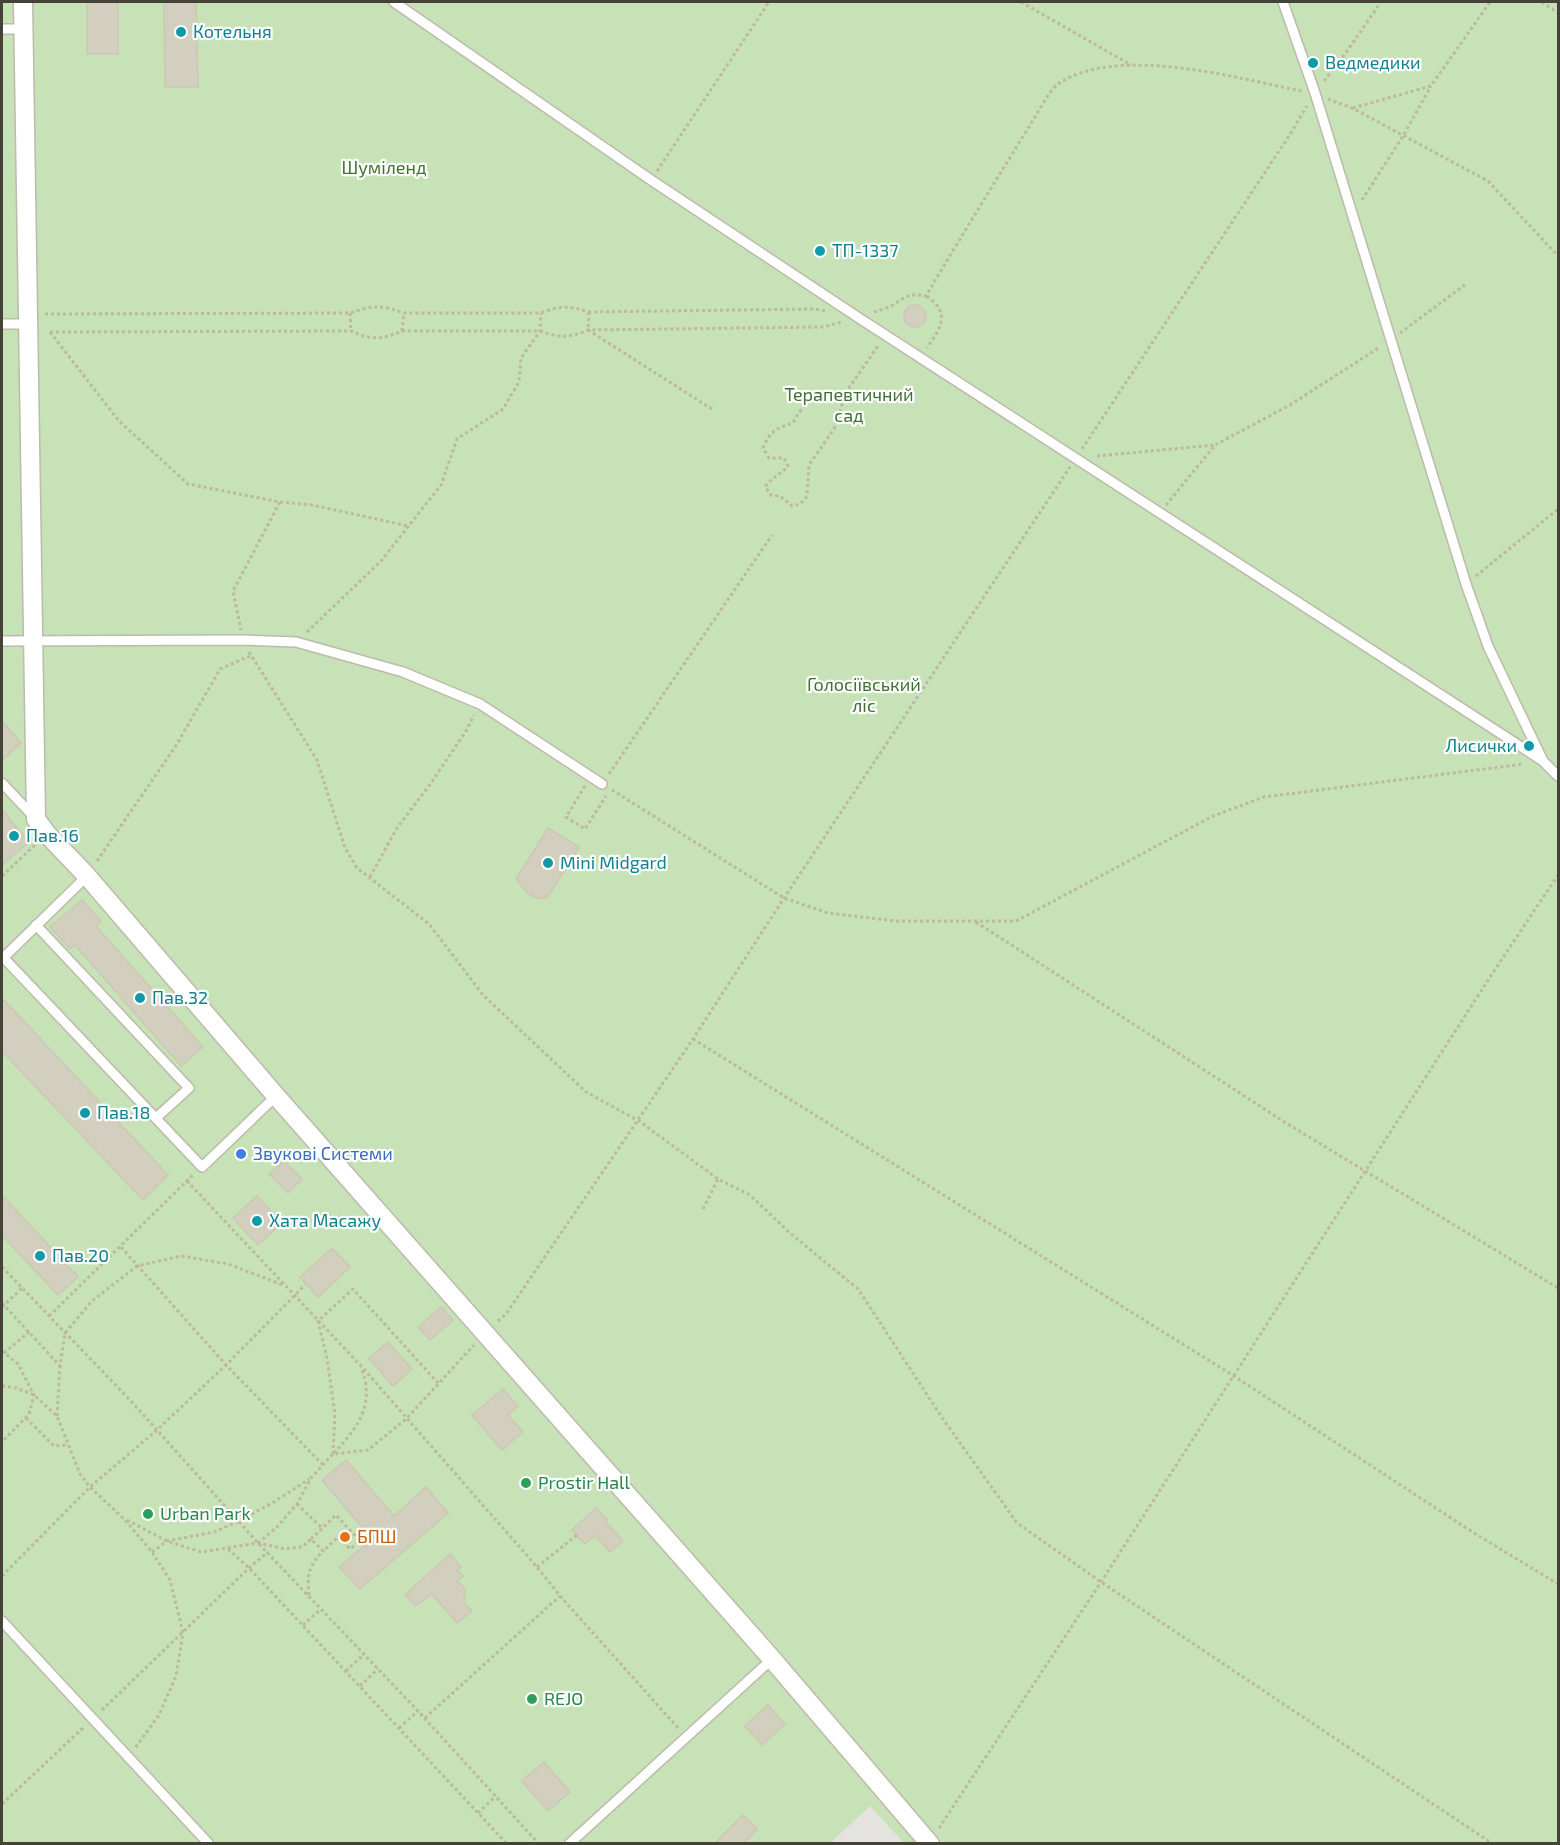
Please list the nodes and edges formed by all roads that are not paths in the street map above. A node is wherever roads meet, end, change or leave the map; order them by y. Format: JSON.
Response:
{"nodes":[{"id":1,"x":23,"y":2,"type":"edge"},
{"id":2,"x":394,"y":2,"type":"edge"},
{"id":3,"x":1283,"y":2,"type":"edge"},
{"id":4,"x":2,"y":29,"type":"edge"},
{"id":5,"x":23,"y":29,"type":"junction"},
{"id":6,"x":28,"y":323,"type":"junction"},
{"id":7,"x":2,"y":324,"type":"edge"},
{"id":8,"x":2,"y":641,"type":"edge"},
{"id":9,"x":33,"y":641,"type":"junction"},
{"id":10,"x":1543,"y":761,"type":"junction"},
{"id":11,"x":1558,"y":776,"type":"edge"},
{"id":12,"x":2,"y":783,"type":"edge"},
{"id":13,"x":602,"y":784,"type":"road end"},
{"id":14,"x":42,"y":826,"type":"junction"},
{"id":15,"x":87,"y":876,"type":"junction"},
{"id":16,"x":36,"y":925,"type":"junction"},
{"id":17,"x":2,"y":958,"type":"edge"},
{"id":18,"x":276,"y":1096,"type":"junction"},
{"id":19,"x":156,"y":1118,"type":"junction"},
{"id":20,"x":2,"y":1621,"type":"edge"},
{"id":21,"x":772,"y":1659,"type":"junction"},
{"id":22,"x":929,"y":1843,"type":"edge"},
{"id":23,"x":209,"y":1844,"type":"edge"},
{"id":24,"x":568,"y":1844,"type":"edge"}],
"edges":[{"from":1,"to":5,"type":"street"},
{"from":2,"to":10,"type":"lane"},
{"from":3,"to":10,"type":"lane"},
{"from":4,"to":5,"type":"lane"},
{"from":5,"to":6,"type":"street"},
{"from":6,"to":7,"type":"lane"},
{"from":6,"to":9,"type":"street"},
{"from":8,"to":9,"type":"lane"},
{"from":9,"to":13,"type":"lane"},
{"from":9,"to":14,"type":"street"},
{"from":10,"to":11,"type":"lane"},
{"from":12,"to":14,"type":"lane"},
{"from":14,"to":15,"type":"street"},
{"from":15,"to":16,"type":"lane"},
{"from":15,"to":18,"type":"street"},
{"from":16,"to":17,"type":"lane"},
{"from":16,"to":19,"type":"lane"},
{"from":17,"to":19,"type":"lane"},
{"from":18,"to":19,"type":"lane"},
{"from":18,"to":21,"type":"street"},
{"from":20,"to":23,"type":"lane"},
{"from":21,"to":22,"type":"street"},
{"from":21,"to":24,"type":"lane"}]}
